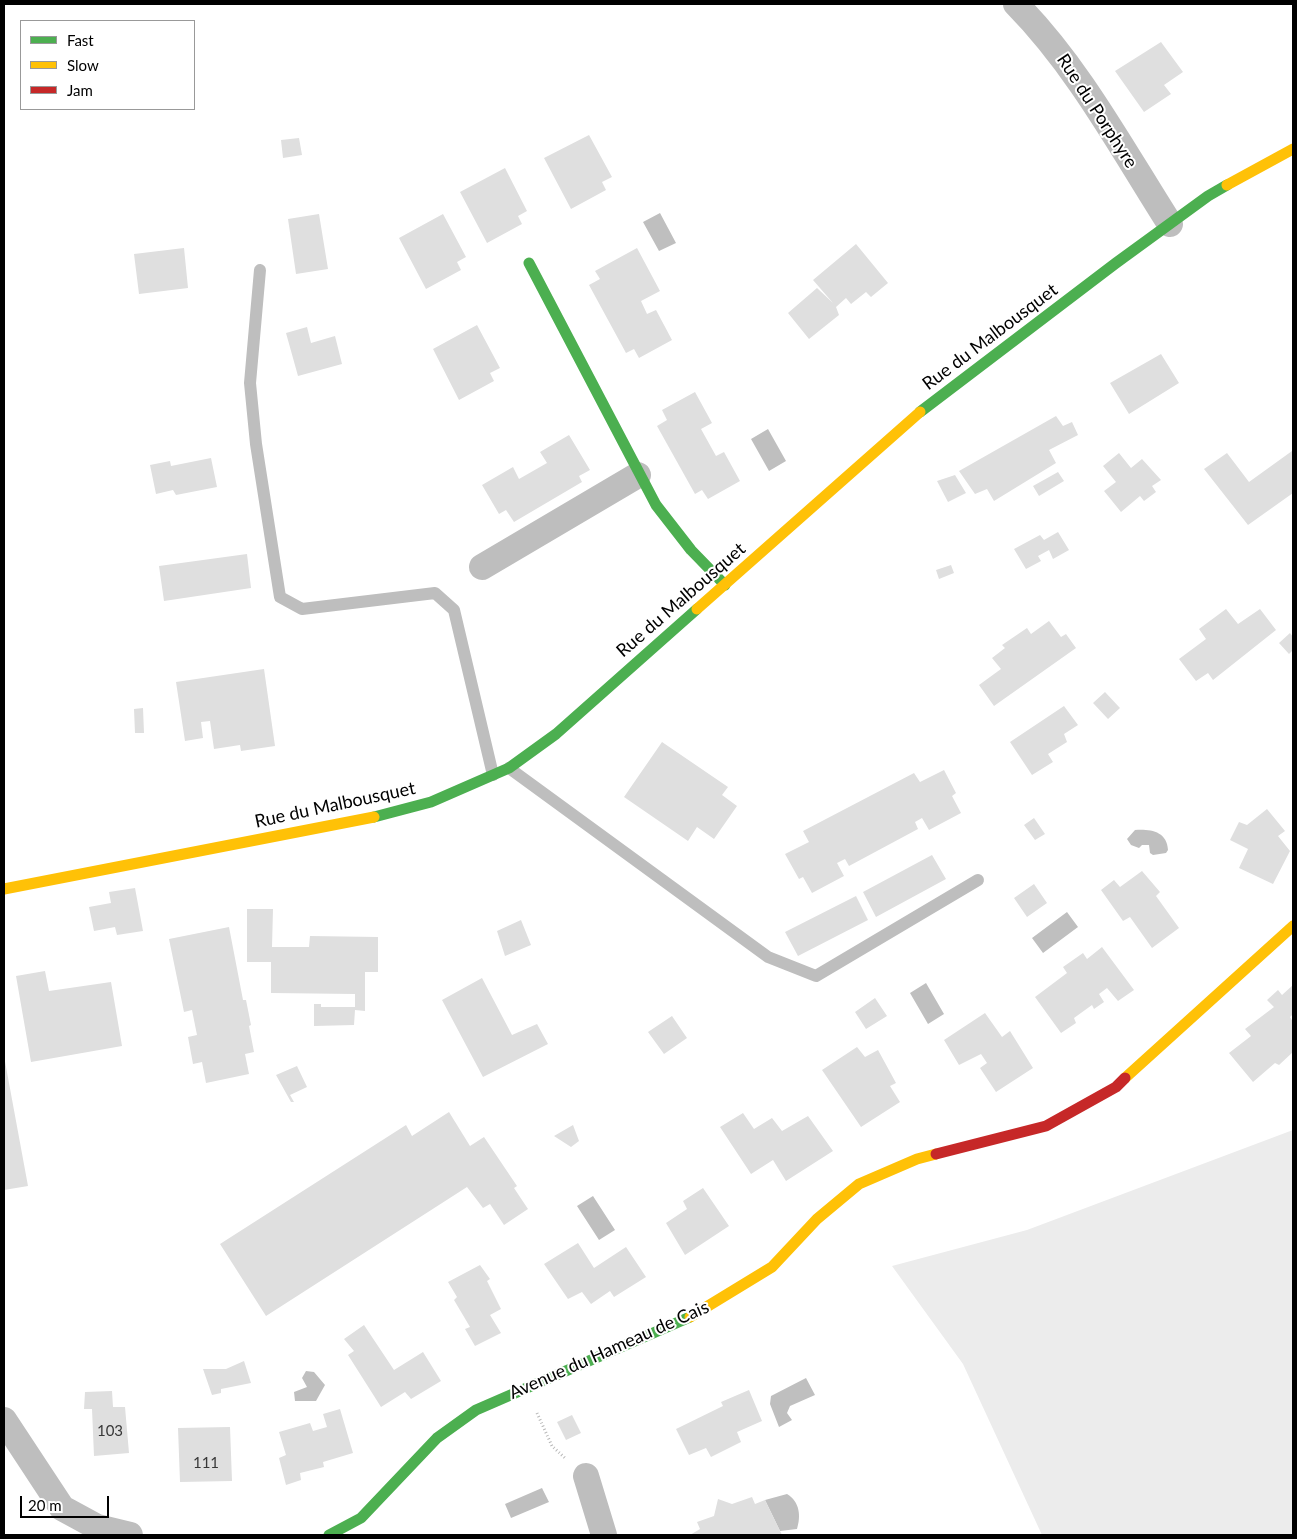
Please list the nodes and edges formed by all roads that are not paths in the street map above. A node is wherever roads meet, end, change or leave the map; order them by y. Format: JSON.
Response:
{"nodes":[{"id":1,"x":1016,"y":4,"type":"edge"},
{"id":2,"x":1293,"y":148,"type":"edge"},
{"id":3,"x":1170,"y":224,"type":"junction"},
{"id":4,"x":529,"y":263,"type":"dead end"},
{"id":5,"x":260,"y":270,"type":"dead end"},
{"id":6,"x":638,"y":476,"type":"junction"},
{"id":7,"x":482,"y":567,"type":"dead end"},
{"id":8,"x":725,"y":584,"type":"junction"},
{"id":9,"x":509,"y":768,"type":"junction"},
{"id":10,"x":493,"y":775,"type":"junction"},
{"id":11,"x":978,"y":880,"type":"dead end"},
{"id":12,"x":4,"y":889,"type":"edge"},
{"id":13,"x":1293,"y":926,"type":"edge"},
{"id":14,"x":4,"y":1420,"type":"edge"},
{"id":15,"x":586,"y":1476,"type":"dead end"},
{"id":16,"x":130,"y":1535,"type":"edge"},
{"id":17,"x":329,"y":1535,"type":"edge"},
{"id":18,"x":604,"y":1535,"type":"edge"}],
"edges":[{"from":1,"to":3,"type":"street","name":"Rue du Porphyre"},
{"from":2,"to":3,"type":"street","name":"Rue du Malbousquet"},
{"from":3,"to":8,"type":"street","name":"Rue du Malbousquet"},
{"from":4,"to":6,"type":"street"},
{"from":5,"to":10,"type":"lane"},
{"from":6,"to":7,"type":"street"},
{"from":6,"to":8,"type":"street"},
{"from":8,"to":9,"type":"street","name":"Rue du Malbousquet"},
{"from":9,"to":10,"type":"street","name":"Rue du Malbousquet"},
{"from":9,"to":11,"type":"lane"},
{"from":10,"to":12,"type":"street","name":"Rue du Malbousquet"},
{"from":13,"to":17,"type":"street","name":"Avenue du Hameau de Cais"},
{"from":14,"to":16,"type":"street"},
{"from":15,"to":18,"type":"street"}]}
